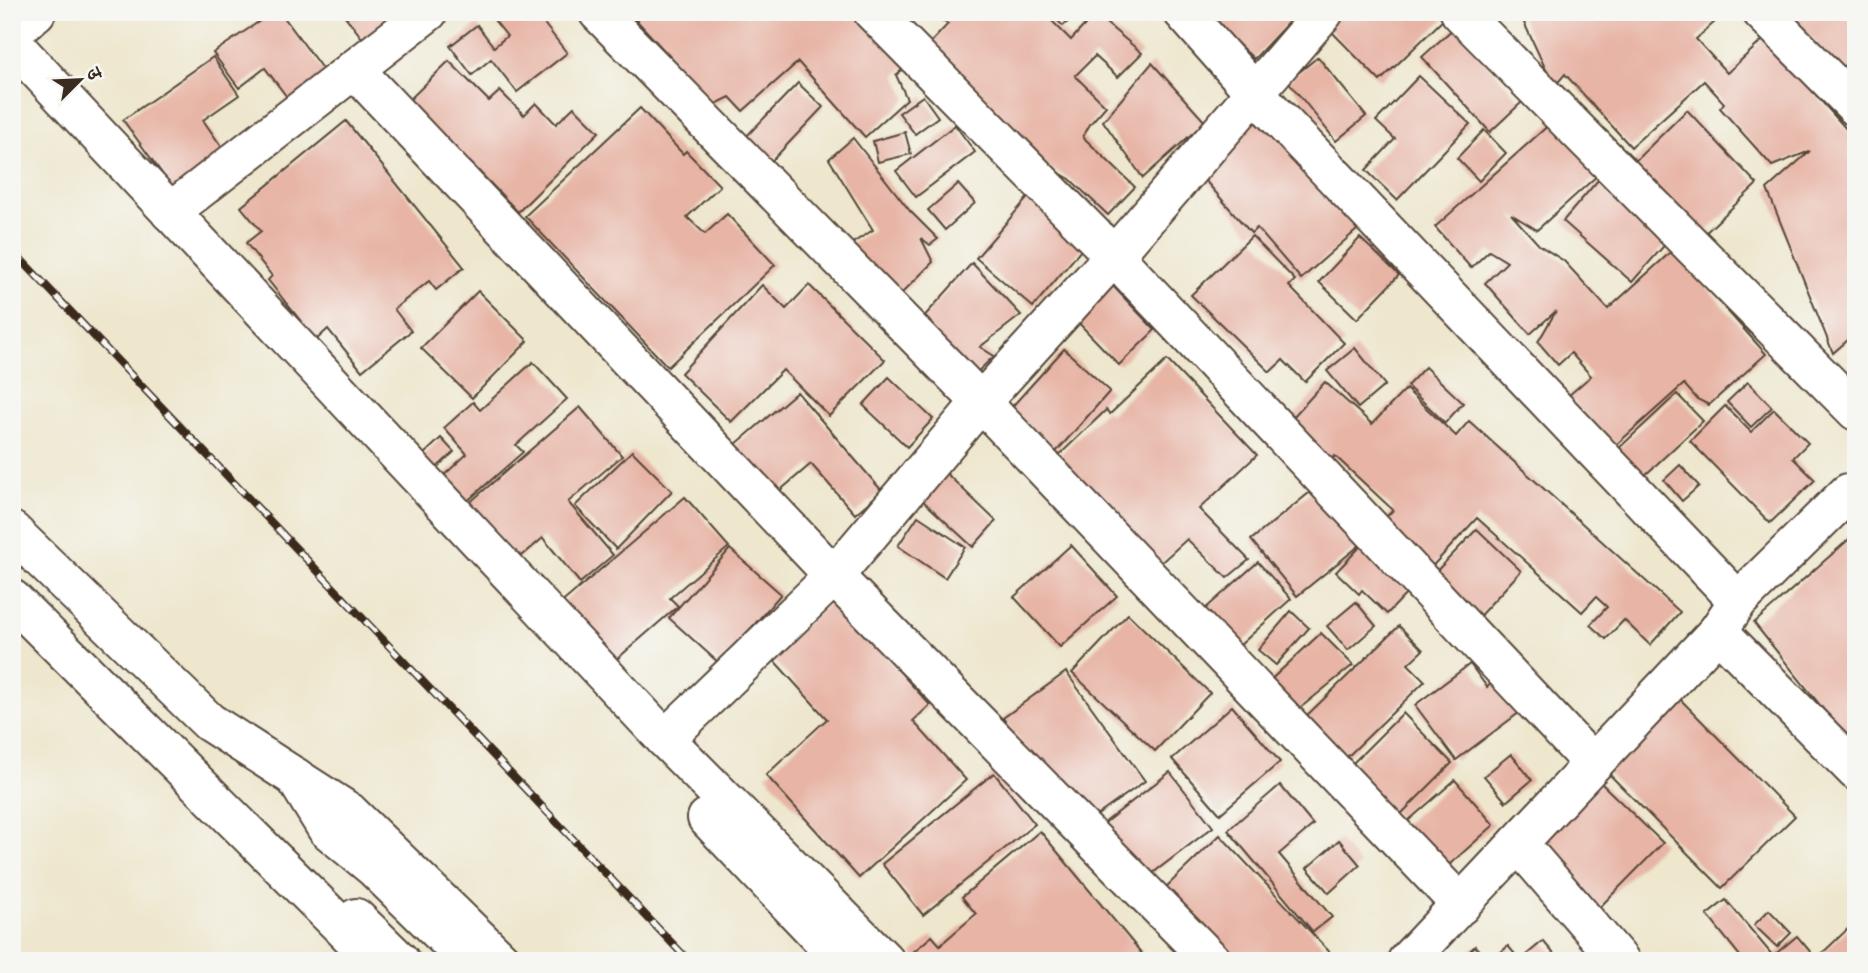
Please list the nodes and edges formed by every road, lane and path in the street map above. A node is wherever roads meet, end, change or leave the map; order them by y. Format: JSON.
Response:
{"nodes":[{"id":1,"x":36,"y":12,"type":"edge"},
{"id":2,"x":428,"y":12,"type":"edge"},
{"id":3,"x":598,"y":12,"type":"edge"},
{"id":4,"x":873,"y":12,"type":"edge"},
{"id":5,"x":1183,"y":12,"type":"edge"},
{"id":6,"x":1324,"y":12,"type":"edge"},
{"id":7,"x":1460,"y":12,"type":"edge"},
{"id":8,"x":1762,"y":12,"type":"edge"},
{"id":9,"x":12,"y":31,"type":"edge"},
{"id":10,"x":12,"y":43,"type":"edge"},
{"id":11,"x":354,"y":69,"type":"junction"},
{"id":12,"x":1255,"y":93,"type":"junction"},
{"id":13,"x":1856,"y":107,"type":"edge"},
{"id":14,"x":170,"y":212,"type":"junction"},
{"id":15,"x":1114,"y":256,"type":"junction"},
{"id":16,"x":1849,"y":393,"type":"edge"},
{"id":17,"x":981,"y":402,"type":"junction"},
{"id":18,"x":1853,"y":493,"type":"edge"},
{"id":19,"x":12,"y":531,"type":"edge"},
{"id":20,"x":834,"y":576,"type":"junction"},
{"id":21,"x":12,"y":599,"type":"edge"},
{"id":22,"x":1728,"y":616,"type":"junction"},
{"id":23,"x":652,"y":743,"type":"junction"},
{"id":24,"x":1592,"y":763,"type":"junction"},
{"id":25,"x":1856,"y":771,"type":"edge"},
{"id":26,"x":295,"y":777,"type":"junction"},
{"id":27,"x":253,"y":839,"type":"junction"},
{"id":28,"x":1518,"y":843,"type":"junction"},
{"id":29,"x":1461,"y":905,"type":"junction"},
{"id":30,"x":376,"y":961,"type":"edge"},
{"id":31,"x":400,"y":961,"type":"edge"},
{"id":32,"x":469,"y":961,"type":"edge"},
{"id":33,"x":502,"y":961,"type":"edge"},
{"id":34,"x":843,"y":961,"type":"edge"},
{"id":35,"x":885,"y":961,"type":"edge"},
{"id":36,"x":1212,"y":961,"type":"edge"},
{"id":37,"x":1407,"y":961,"type":"edge"},
{"id":38,"x":1620,"y":961,"type":"edge"}],
"edges":[{"from":1,"to":9,"type":"street"},
{"from":2,"to":11,"type":"street"},
{"from":3,"to":17,"type":"street"},
{"from":4,"to":15,"type":"street"},
{"from":5,"to":12,"type":"street"},
{"from":6,"to":12,"type":"street"},
{"from":7,"to":16,"type":"street"},
{"from":8,"to":13,"type":"street"},
{"from":10,"to":14,"type":"street"},
{"from":11,"to":14,"type":"street"},
{"from":11,"to":20,"type":"street"},
{"from":12,"to":15,"type":"street"},
{"from":12,"to":22,"type":"street"},
{"from":14,"to":23,"type":"street"},
{"from":15,"to":17,"type":"street"},
{"from":15,"to":24,"type":"street"},
{"from":17,"to":20,"type":"street"},
{"from":17,"to":29,"type":"street"},
{"from":18,"to":22,"type":"street"},
{"from":19,"to":26,"type":"street"},
{"from":20,"to":23,"type":"street"},
{"from":20,"to":36,"type":"street"},
{"from":21,"to":27,"type":"street"},
{"from":22,"to":24,"type":"street"},
{"from":22,"to":25,"type":"street"},
{"from":23,"to":34,"type":"street"},
{"from":23,"to":35,"type":"street"},
{"from":24,"to":28,"type":"street"},
{"from":26,"to":32,"type":"street"},
{"from":26,"to":33,"type":"street"},
{"from":27,"to":30,"type":"street"},
{"from":27,"to":31,"type":"street"},
{"from":28,"to":29,"type":"street"},
{"from":28,"to":38,"type":"street"},
{"from":29,"to":37,"type":"street"}]}
